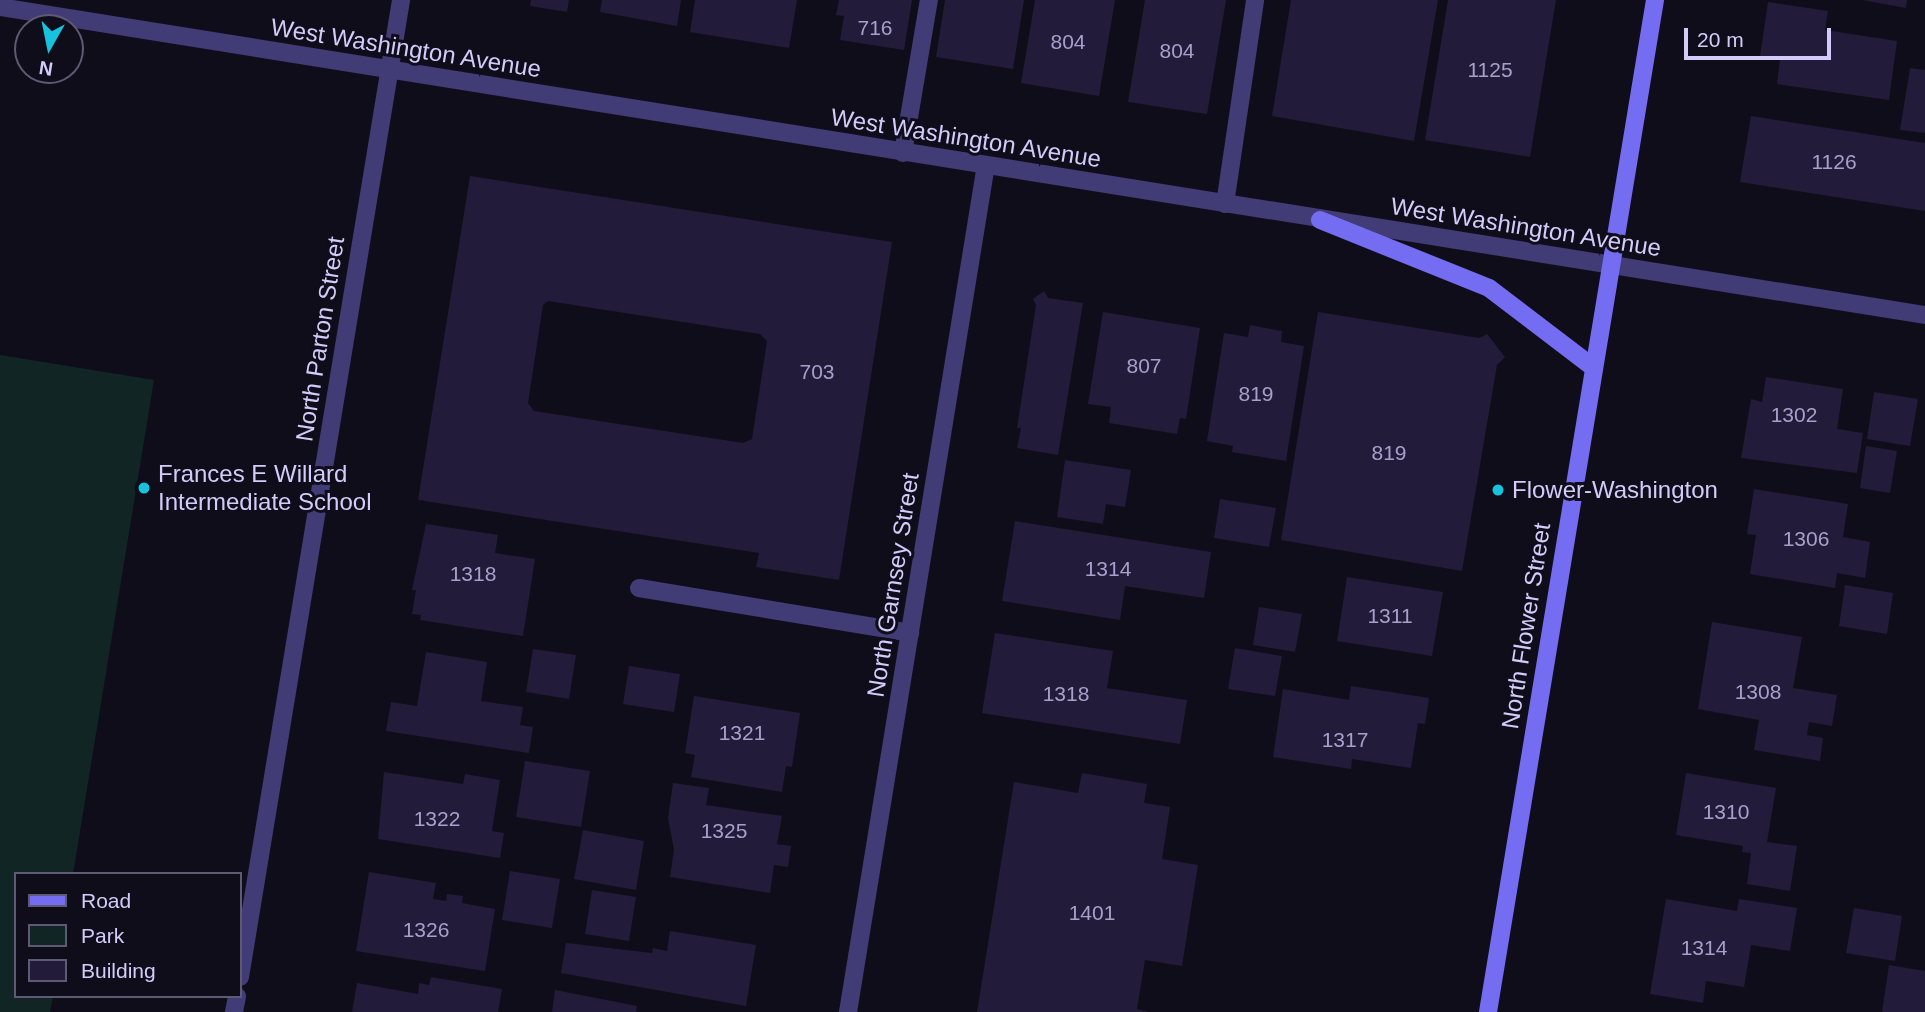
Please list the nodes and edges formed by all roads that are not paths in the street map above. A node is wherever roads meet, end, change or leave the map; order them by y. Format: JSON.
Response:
{"nodes":[{"id":1,"x":401,"y":0,"type":"edge"},
{"id":2,"x":929,"y":0,"type":"edge"},
{"id":3,"x":1255,"y":0,"type":"edge"},
{"id":4,"x":1655,"y":0,"type":"edge"},
{"id":5,"x":31,"y":6,"type":"edge"},
{"id":6,"x":0,"y":7,"type":"edge"},
{"id":7,"x":389,"y":70,"type":"junction"},
{"id":8,"x":903,"y":153,"type":"junction"},
{"id":9,"x":986,"y":165,"type":"junction"},
{"id":10,"x":1225,"y":204,"type":"junction"},
{"id":11,"x":1320,"y":220,"type":"junction"},
{"id":12,"x":1611,"y":265,"type":"junction"},
{"id":13,"x":1925,"y":316,"type":"edge"},
{"id":14,"x":1594,"y":368,"type":"junction"},
{"id":15,"x":639,"y":588,"type":"dead end"},
{"id":16,"x":910,"y":633,"type":"junction"},
{"id":17,"x":242,"y":965,"type":"edge"},
{"id":18,"x":848,"y":1012,"type":"edge"},
{"id":19,"x":1488,"y":1012,"type":"edge"}],
"edges":[{"from":1,"to":7,"type":"street","name":"North Parton Street"},
{"from":2,"to":8,"type":"street"},
{"from":3,"to":10,"type":"street"},
{"from":4,"to":12,"type":"main road","name":"North Flower Street"},
{"from":5,"to":6,"type":"street","name":"West Washington Avenue"},
{"from":5,"to":7,"type":"street","name":"West Washington Avenue"},
{"from":7,"to":8,"type":"street","name":"West Washington Avenue"},
{"from":7,"to":17,"type":"street","name":"North Parton Street"},
{"from":8,"to":9,"type":"street","name":"West Washington Avenue"},
{"from":9,"to":10,"type":"street","name":"West Washington Avenue"},
{"from":9,"to":16,"type":"street","name":"North Garnsey Street"},
{"from":10,"to":11,"type":"street","name":"West Washington Avenue"},
{"from":11,"to":12,"type":"street","name":"West Washington Avenue"},
{"from":11,"to":14,"type":"main road"},
{"from":12,"to":13,"type":"street","name":"West Washington Avenue"},
{"from":12,"to":14,"type":"main road","name":"North Flower Street"},
{"from":14,"to":19,"type":"main road","name":"North Flower Street"},
{"from":15,"to":16,"type":"street"},
{"from":16,"to":18,"type":"street","name":"North Garnsey Street"}]}
